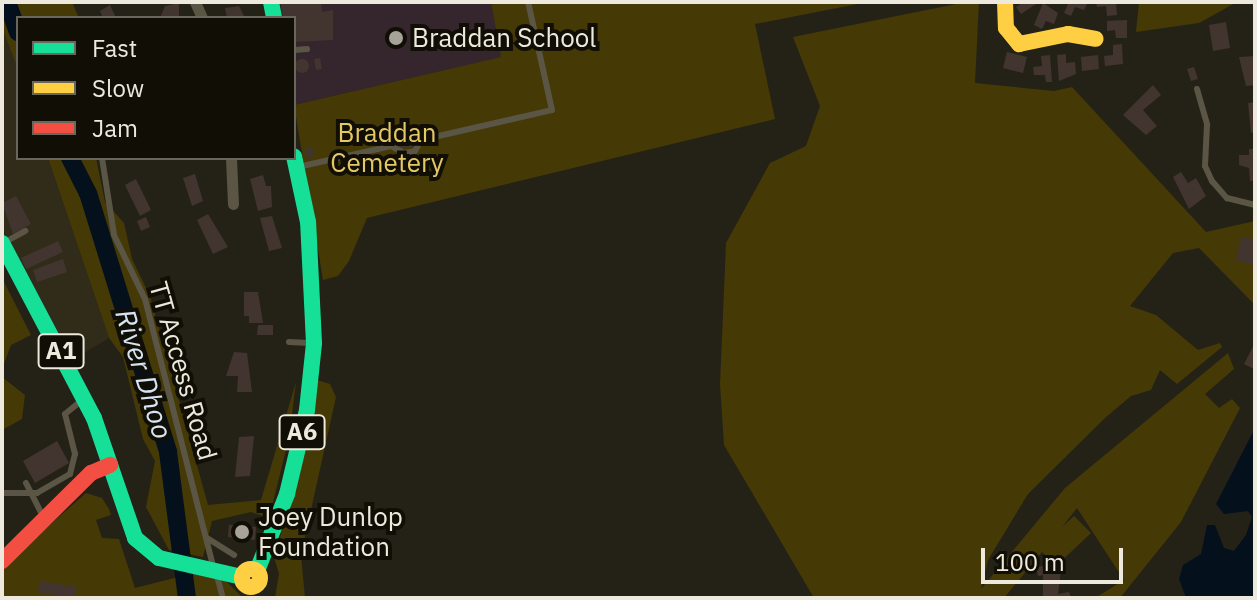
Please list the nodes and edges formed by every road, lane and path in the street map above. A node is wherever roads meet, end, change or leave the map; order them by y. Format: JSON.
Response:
{"nodes":[{"id":1,"x":528,"y":2,"type":"edge"},
{"id":2,"x":1005,"y":2,"type":"edge"},
{"id":3,"x":1089,"y":32,"type":"dead end"},
{"id":4,"x":307,"y":49,"type":"dead end"},
{"id":5,"x":296,"y":50,"type":"edge"},
{"id":6,"x":1197,"y":89,"type":"dead end"},
{"id":7,"x":421,"y":140,"type":"junction"},
{"id":8,"x":391,"y":146,"type":"junction"},
{"id":9,"x":102,"y":160,"type":"edge"},
{"id":10,"x":231,"y":160,"type":"edge"},
{"id":11,"x":295,"y":162,"type":"edge"},
{"id":12,"x":233,"y":204,"type":"dead end"},
{"id":13,"x":1255,"y":205,"type":"edge"},
{"id":14,"x":25,"y":231,"type":"dead end"},
{"id":15,"x":2,"y":243,"type":"edge"},
{"id":16,"x":289,"y":342,"type":"dead end"},
{"id":17,"x":314,"y":343,"type":"junction"},
{"id":18,"x":85,"y":398,"type":"junction"},
{"id":19,"x":110,"y":465,"type":"junction"},
{"id":20,"x":26,"y":483,"type":"dead end"},
{"id":21,"x":2,"y":493,"type":"edge"},
{"id":22,"x":32,"y":494,"type":"junction"},
{"id":23,"x":44,"y":519,"type":"junction"},
{"id":24,"x":207,"y":538,"type":"junction"},
{"id":25,"x":234,"y":555,"type":"dead end"},
{"id":26,"x":2,"y":561,"type":"edge"},
{"id":27,"x":250,"y":582,"type":"edge"},
{"id":28,"x":223,"y":598,"type":"edge"}],
"edges":[{"from":1,"to":7,"type":"lane"},
{"from":2,"to":3,"type":"main road"},
{"from":4,"to":5,"type":"lane"},
{"from":6,"to":13,"type":"lane"},
{"from":7,"to":8,"type":"lane"},
{"from":7,"to":8,"type":"lane"},
{"from":8,"to":11,"type":"lane"},
{"from":9,"to":24,"type":"lane","name":"TT Access Road"},
{"from":10,"to":12,"type":"street"},
{"from":11,"to":17,"type":"main road","number":"A6"},
{"from":14,"to":15,"type":"lane"},
{"from":15,"to":18,"type":"main road","number":"A1"},
{"from":16,"to":17,"type":"lane"},
{"from":17,"to":27,"type":"main road","number":"A6"},
{"from":18,"to":19,"type":"main road","number":"A1"},
{"from":18,"to":22,"type":"lane"},
{"from":19,"to":23,"type":"main road"},
{"from":19,"to":27,"type":"main road","number":"A1"},
{"from":20,"to":22,"type":"lane"},
{"from":21,"to":22,"type":"lane"},
{"from":22,"to":23,"type":"lane"},
{"from":23,"to":26,"type":"main road"},
{"from":24,"to":25,"type":"lane"},
{"from":24,"to":28,"type":"lane","name":"TT Access Road"}]}
